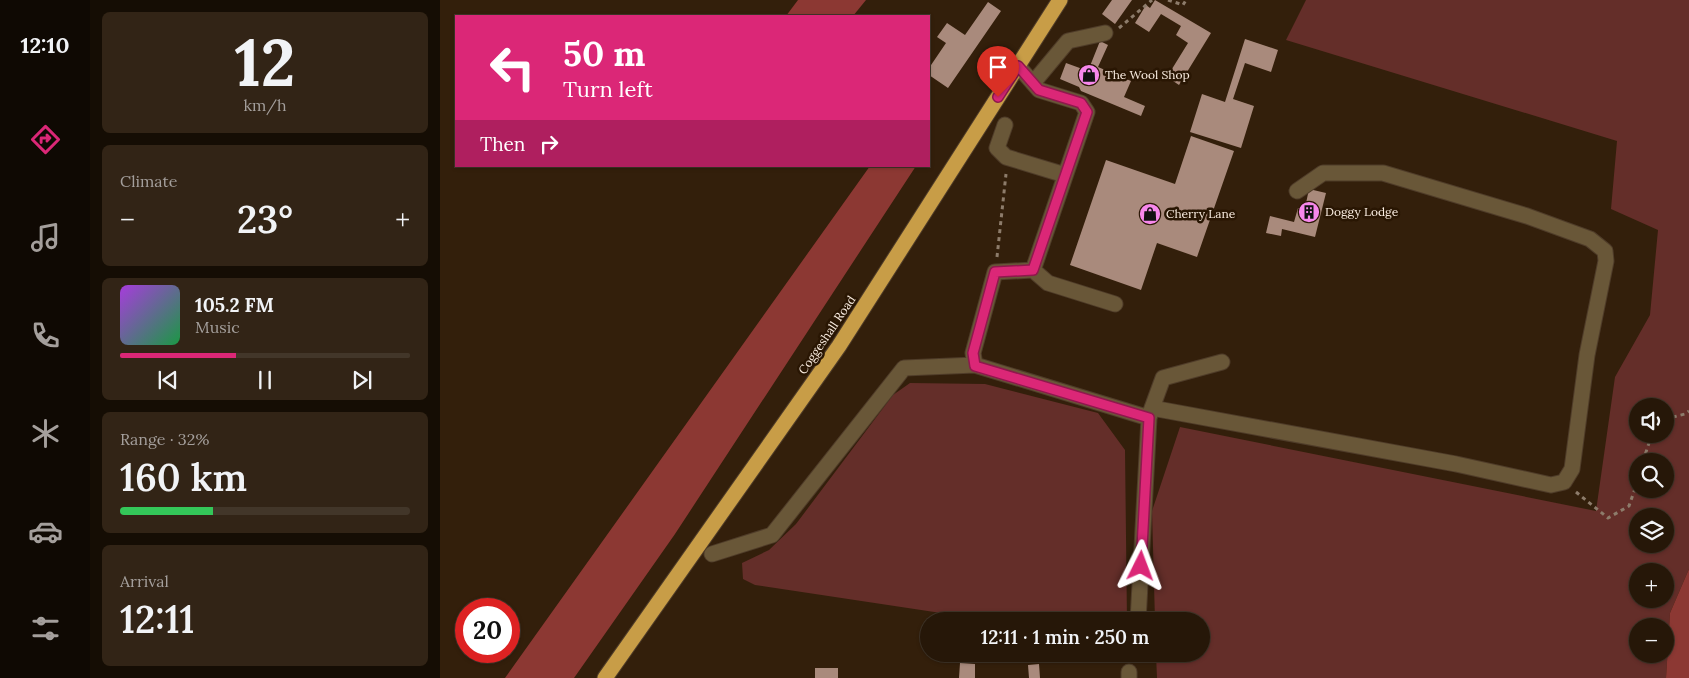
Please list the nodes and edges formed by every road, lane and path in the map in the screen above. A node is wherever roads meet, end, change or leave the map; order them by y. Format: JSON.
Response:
{"nodes":[{"id":1,"x":1060,"y":0,"type":"edge"},
{"id":2,"x":1152,"y":0,"type":"edge"},
{"id":3,"x":1168,"y":0,"type":"edge"},
{"id":4,"x":1186,"y":0,"type":"edge"},
{"id":5,"x":1105,"y":33,"type":"joint"},
{"id":6,"x":1018,"y":66,"type":"junction"},
{"id":7,"x":1033,"y":83,"type":"junction"},
{"id":8,"x":1005,"y":125,"type":"dead end"},
{"id":9,"x":1006,"y":173,"type":"dead end"},
{"id":10,"x":1065,"y":175,"type":"junction"},
{"id":11,"x":1297,"y":191,"type":"dead end"},
{"id":12,"x":1033,"y":270,"type":"junction"},
{"id":13,"x":995,"y":272,"type":"junction"},
{"id":14,"x":1115,"y":304,"type":"dead end"},
{"id":15,"x":1222,"y":362,"type":"dead end"},
{"id":16,"x":975,"y":366,"type":"junction"},
{"id":17,"x":1689,"y":411,"type":"edge"},
{"id":18,"x":1150,"y":413,"type":"junction"},
{"id":19,"x":1674,"y":416,"type":"edge"},
{"id":20,"x":1564,"y":482,"type":"junction"},
{"id":21,"x":1632,"y":498,"type":"edge"},
{"id":22,"x":712,"y":554,"type":"dead end"},
{"id":23,"x":1139,"y":612,"type":"edge"},
{"id":24,"x":605,"y":678,"type":"edge"}],
"edges":[{"from":1,"to":6,"type":"highway","name":"Coggeshall Road"},
{"from":2,"to":5,"type":"path"},
{"from":3,"to":4,"type":"path"},
{"from":5,"to":7,"type":"lane"},
{"from":6,"to":7,"type":"lane"},
{"from":6,"to":24,"type":"highway","name":"Coggeshall Road"},
{"from":7,"to":10,"type":"lane"},
{"from":8,"to":10,"type":"lane"},
{"from":9,"to":13,"type":"path"},
{"from":10,"to":12,"type":"lane"},
{"from":11,"to":20,"type":"lane"},
{"from":12,"to":13,"type":"lane"},
{"from":12,"to":14,"type":"lane"},
{"from":13,"to":16,"type":"lane"},
{"from":15,"to":18,"type":"lane"},
{"from":16,"to":18,"type":"lane"},
{"from":16,"to":22,"type":"lane"},
{"from":17,"to":19,"type":"path"},
{"from":18,"to":20,"type":"lane"},
{"from":18,"to":23,"type":"lane"},
{"from":20,"to":21,"type":"path"}]}
